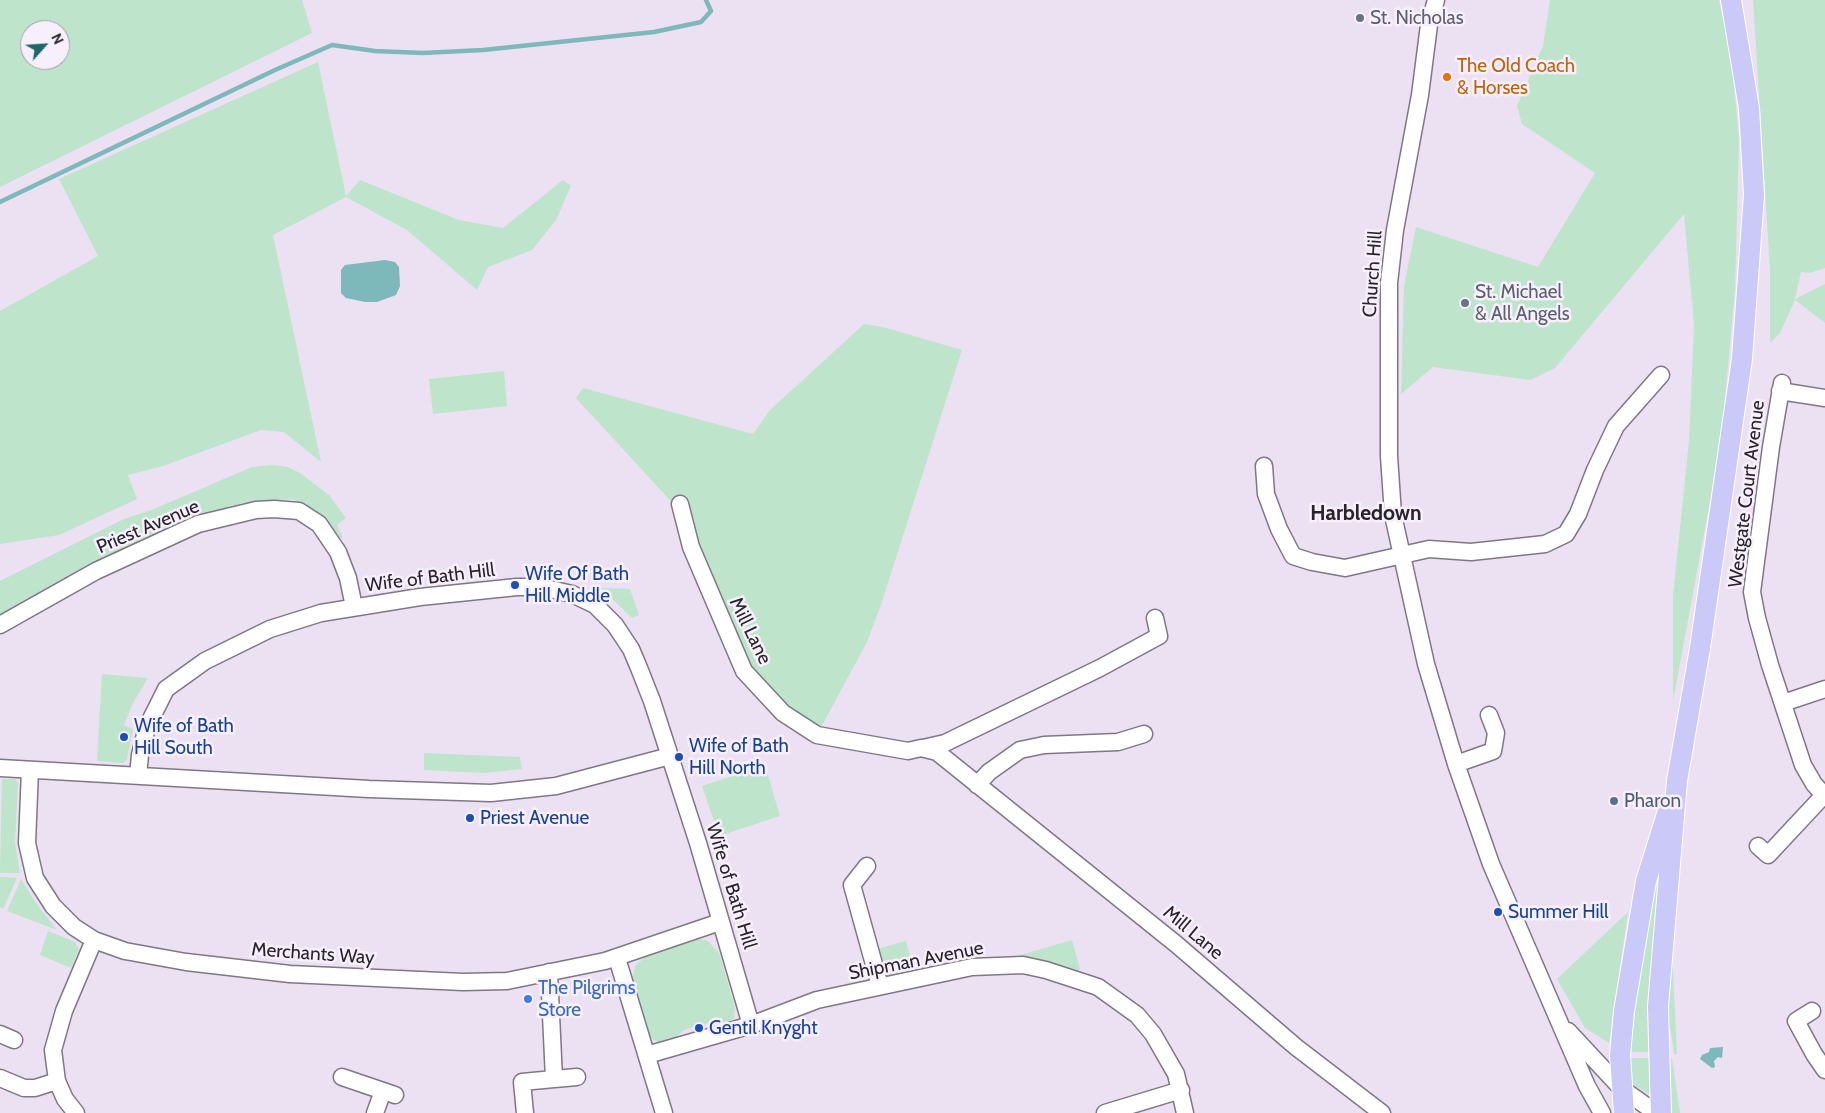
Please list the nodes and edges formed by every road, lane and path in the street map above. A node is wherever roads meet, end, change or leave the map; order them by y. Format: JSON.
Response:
{"nodes":[{"id":1,"x":1436,"y":0,"type":"edge"},
{"id":2,"x":1731,"y":0,"type":"edge"},
{"id":3,"x":1661,"y":374,"type":"dead end"},
{"id":4,"x":1825,"y":398,"type":"edge"},
{"id":5,"x":1264,"y":466,"type":"dead end"},
{"id":6,"x":680,"y":504,"type":"dead end"},
{"id":7,"x":1400,"y":554,"type":"junction"},
{"id":8,"x":354,"y":608,"type":"junction"},
{"id":9,"x":1155,"y":618,"type":"dead end"},
{"id":10,"x":0,"y":625,"type":"edge"},
{"id":11,"x":1825,"y":689,"type":"edge"},
{"id":12,"x":1783,"y":703,"type":"junction"},
{"id":13,"x":1489,"y":714,"type":"dead end"},
{"id":14,"x":1144,"y":734,"type":"dead end"},
{"id":15,"x":921,"y":748,"type":"junction"},
{"id":16,"x":670,"y":756,"type":"junction"},
{"id":17,"x":1456,"y":764,"type":"junction"},
{"id":18,"x":0,"y":768,"type":"edge"},
{"id":19,"x":30,"y":770,"type":"junction"},
{"id":20,"x":138,"y":776,"type":"junction"},
{"id":21,"x":1677,"y":781,"type":"junction"},
{"id":22,"x":977,"y":785,"type":"junction"},
{"id":23,"x":1824,"y":796,"type":"edge"},
{"id":24,"x":1758,"y":846,"type":"dead end"},
{"id":25,"x":867,"y":866,"type":"dead end"},
{"id":26,"x":720,"y":922,"type":"junction"},
{"id":27,"x":94,"y":940,"type":"junction"},
{"id":28,"x":617,"y":958,"type":"junction"},
{"id":29,"x":549,"y":972,"type":"junction"},
{"id":30,"x":880,"y":986,"type":"junction"},
{"id":31,"x":1812,"y":1011,"type":"dead end"},
{"id":32,"x":1560,"y":1022,"type":"junction"},
{"id":33,"x":751,"y":1025,"type":"junction"},
{"id":34,"x":647,"y":1056,"type":"junction"},
{"id":35,"x":1825,"y":1070,"type":"edge"},
{"id":36,"x":342,"y":1077,"type":"dead end"},
{"id":37,"x":577,"y":1077,"type":"dead end"},
{"id":38,"x":0,"y":1078,"type":"edge"},
{"id":39,"x":554,"y":1079,"type":"junction"},
{"id":40,"x":57,"y":1081,"type":"junction"},
{"id":41,"x":1621,"y":1088,"type":"junction"},
{"id":42,"x":1180,"y":1090,"type":"junction"},
{"id":43,"x":76,"y":1113,"type":"edge"},
{"id":44,"x":375,"y":1113,"type":"edge"},
{"id":45,"x":525,"y":1113,"type":"edge"},
{"id":46,"x":664,"y":1113,"type":"edge"},
{"id":47,"x":1105,"y":1113,"type":"edge"},
{"id":48,"x":1186,"y":1113,"type":"edge"},
{"id":49,"x":1382,"y":1113,"type":"edge"},
{"id":50,"x":1602,"y":1113,"type":"edge"},
{"id":51,"x":1624,"y":1113,"type":"edge"},
{"id":52,"x":1656,"y":1113,"type":"edge"},
{"id":53,"x":1661,"y":1113,"type":"edge"}],
"edges":[{"from":1,"to":7,"type":"street","name":"Church Hill"},
{"from":2,"to":21,"type":"main road"},
{"from":3,"to":7,"type":"street"},
{"from":4,"to":12,"type":"street","name":"Westgate Court Avenue"},
{"from":5,"to":7,"type":"street"},
{"from":6,"to":15,"type":"street","name":"Mill Lane"},
{"from":7,"to":17,"type":"street"},
{"from":8,"to":10,"type":"street","name":"Priest Avenue"},
{"from":8,"to":16,"type":"street","name":"Wife of Bath Hill"},
{"from":8,"to":20,"type":"street","name":"Wife of Bath Hill"},
{"from":9,"to":15,"type":"street","name":"Mill Lane"},
{"from":11,"to":12,"type":"street"},
{"from":12,"to":23,"type":"street","name":"Westgate Court Avenue"},
{"from":13,"to":17,"type":"street"},
{"from":14,"to":22,"type":"street"},
{"from":15,"to":22,"type":"street","name":"Mill Lane"},
{"from":16,"to":20,"type":"street"},
{"from":16,"to":26,"type":"street","name":"Wife of Bath Hill"},
{"from":17,"to":32,"type":"street"},
{"from":18,"to":19,"type":"street"},
{"from":19,"to":20,"type":"street"},
{"from":19,"to":27,"type":"street","name":"Merchants Way"},
{"from":21,"to":41,"type":"main road"},
{"from":21,"to":53,"type":"main road"},
{"from":22,"to":49,"type":"street","name":"Mill Lane"},
{"from":23,"to":24,"type":"street"},
{"from":25,"to":30,"type":"street"},
{"from":26,"to":28,"type":"street","name":"Merchants Way"},
{"from":26,"to":33,"type":"street","name":"Wife of Bath Hill"},
{"from":27,"to":29,"type":"street","name":"Merchants Way"},
{"from":27,"to":40,"type":"street"},
{"from":28,"to":29,"type":"street","name":"Merchants Way"},
{"from":28,"to":34,"type":"street"},
{"from":29,"to":39,"type":"street"},
{"from":30,"to":33,"type":"street","name":"Shipman Avenue"},
{"from":30,"to":42,"type":"street","name":"Shipman Avenue"},
{"from":31,"to":35,"type":"street"},
{"from":32,"to":41,"type":"street"},
{"from":32,"to":50,"type":"street"},
{"from":33,"to":34,"type":"street","name":"Shipman Avenue"},
{"from":34,"to":46,"type":"street"},
{"from":36,"to":44,"type":"street"},
{"from":37,"to":39,"type":"street"},
{"from":38,"to":40,"type":"street"},
{"from":39,"to":45,"type":"street"},
{"from":40,"to":43,"type":"street"},
{"from":41,"to":51,"type":"main road"},
{"from":41,"to":52,"type":"street"},
{"from":42,"to":47,"type":"street"},
{"from":42,"to":48,"type":"street","name":"Shipman Avenue"}]}
